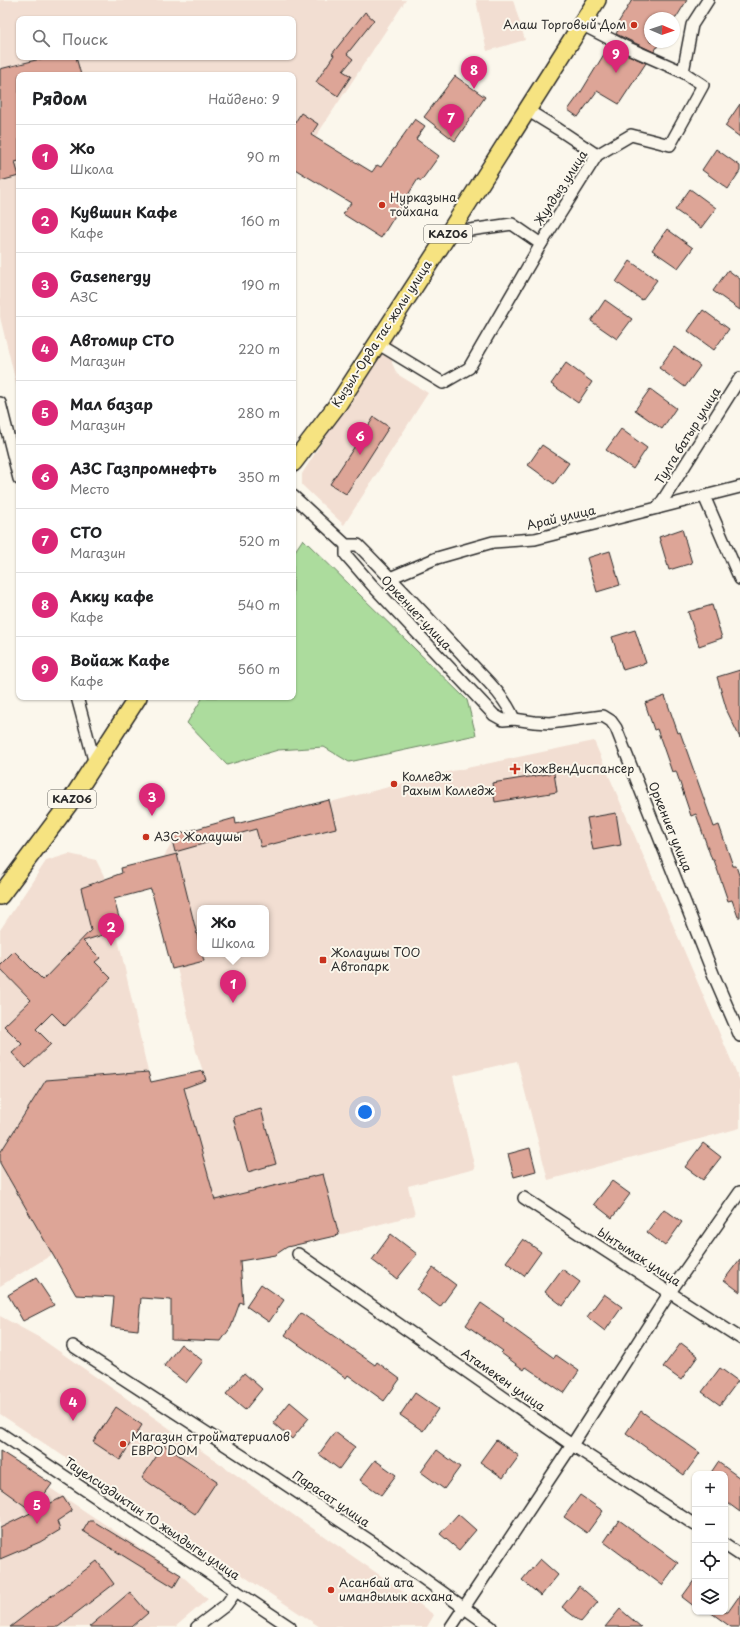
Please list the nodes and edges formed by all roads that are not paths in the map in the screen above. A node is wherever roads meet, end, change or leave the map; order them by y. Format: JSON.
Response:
{"nodes":[{"id":1,"x":597,"y":0,"type":"edge"},
{"id":2,"x":708,"y":0,"type":"edge"},
{"id":3,"x":581,"y":24,"type":"junction"},
{"id":4,"x":683,"y":72,"type":"junction"},
{"id":5,"x":527,"y":110,"type":"junction"},
{"id":6,"x":597,"y":155,"type":"junction"},
{"id":7,"x":449,"y":233,"type":"junction"},
{"id":8,"x":541,"y":244,"type":"junction"},
{"id":9,"x":377,"y":343,"type":"junction"},
{"id":10,"x":740,"y":378,"type":"edge"},
{"id":11,"x":0,"y":403,"type":"edge"},
{"id":12,"x":296,"y":459,"type":"edge"},
{"id":13,"x":16,"y":466,"type":"edge"},
{"id":14,"x":740,"y":487,"type":"edge"},
{"id":15,"x":704,"y":496,"type":"junction"},
{"id":16,"x":296,"y":499,"type":"edge"},
{"id":17,"x":658,"y":508,"type":"junction"},
{"id":18,"x":346,"y":544,"type":"junction"},
{"id":19,"x":390,"y":578,"type":"junction"},
{"id":20,"x":740,"y":579,"type":"edge"},
{"id":21,"x":78,"y":700,"type":"edge"},
{"id":22,"x":136,"y":700,"type":"edge"},
{"id":23,"x":514,"y":719,"type":"junction"},
{"id":24,"x":95,"y":764,"type":"junction"},
{"id":25,"x":0,"y":896,"type":"edge"},
{"id":26,"x":740,"y":1036,"type":"edge"},
{"id":27,"x":740,"y":1192,"type":"edge"},
{"id":28,"x":524,"y":1198,"type":"dead end"},
{"id":29,"x":298,"y":1254,"type":"dead end"},
{"id":30,"x":670,"y":1292,"type":"junction"},
{"id":31,"x":740,"y":1338,"type":"edge"},
{"id":32,"x":73,"y":1346,"type":"dead end"},
{"id":33,"x":0,"y":1433,"type":"edge"},
{"id":34,"x":572,"y":1445,"type":"junction"},
{"id":35,"x":692,"y":1523,"type":"edge"},
{"id":36,"x":728,"y":1547,"type":"edge"},
{"id":37,"x":740,"y":1555,"type":"edge"},
{"id":38,"x":236,"y":1591,"type":"junction"},
{"id":39,"x":463,"y":1608,"type":"junction"},
{"id":40,"x":197,"y":1627,"type":"edge"},
{"id":41,"x":290,"y":1627,"type":"edge"},
{"id":42,"x":451,"y":1627,"type":"edge"},
{"id":43,"x":491,"y":1627,"type":"edge"}],
"edges":[{"from":1,"to":3,"type":"main road","name":"Кызыл-Орда тас жолы улица","number":"KАZ06"},
{"from":2,"to":4,"type":"street"},
{"from":3,"to":4,"type":"street"},
{"from":3,"to":5,"type":"main road","name":"Кызыл-Орда тас жолы улица","number":"KАZ06"},
{"from":4,"to":6,"type":"street","name":"Жулдыз улица"},
{"from":5,"to":6,"type":"street"},
{"from":5,"to":7,"type":"main road","name":"Кызыл-Орда тас жолы улица","number":"KАZ06"},
{"from":6,"to":8,"type":"street","name":"Жулдыз улица"},
{"from":7,"to":8,"type":"street"},
{"from":7,"to":9,"type":"main road","name":"Кызыл-Орда тас жолы улица","number":"KАZ06"},
{"from":8,"to":9,"type":"street","name":"Жулдыз улица"},
{"from":9,"to":12,"type":"main road","name":"Кызыл-Орда тас жолы улица","number":"KАZ06"},
{"from":10,"to":17,"type":"street","name":"Тулга батыр улица"},
{"from":11,"to":13,"type":"street"},
{"from":14,"to":15,"type":"street","name":"Арай улица"},
{"from":15,"to":17,"type":"street","name":"Арай улица"},
{"from":15,"to":20,"type":"street"},
{"from":16,"to":18,"type":"street","name":"Оркениет улица"},
{"from":17,"to":19,"type":"street","name":"Арай улица"},
{"from":18,"to":19,"type":"street","name":"Оркениет улица"},
{"from":18,"to":23,"type":"street","name":"Оркениет улица"},
{"from":19,"to":23,"type":"street","name":"Оркениет улица"},
{"from":21,"to":24,"type":"street"},
{"from":22,"to":24,"type":"main road","number":"KАZ06"},
{"from":23,"to":26,"type":"street","name":"Оркениет улица"},
{"from":24,"to":25,"type":"main road","number":"KАZ06"},
{"from":27,"to":30,"type":"street"},
{"from":28,"to":30,"type":"street","name":"Ынтымак улица"},
{"from":29,"to":34,"type":"street","name":"Атамекен улица"},
{"from":30,"to":31,"type":"street","name":"Ынтымак улица"},
{"from":30,"to":34,"type":"street"},
{"from":32,"to":39,"type":"street","name":"Парасат улица"},
{"from":33,"to":38,"type":"street","name":"Тауелсиздиктин 10 жылдыгы улица"},
{"from":34,"to":35,"type":"street","name":"Атамекен улица"},
{"from":34,"to":39,"type":"street"},
{"from":36,"to":37,"type":"street"},
{"from":38,"to":40,"type":"street"},
{"from":38,"to":41,"type":"street","name":"Тауелсиздиктин 10 жылдыгы улица"},
{"from":39,"to":42,"type":"street"},
{"from":39,"to":43,"type":"street","name":"Парасат улица"}]}
